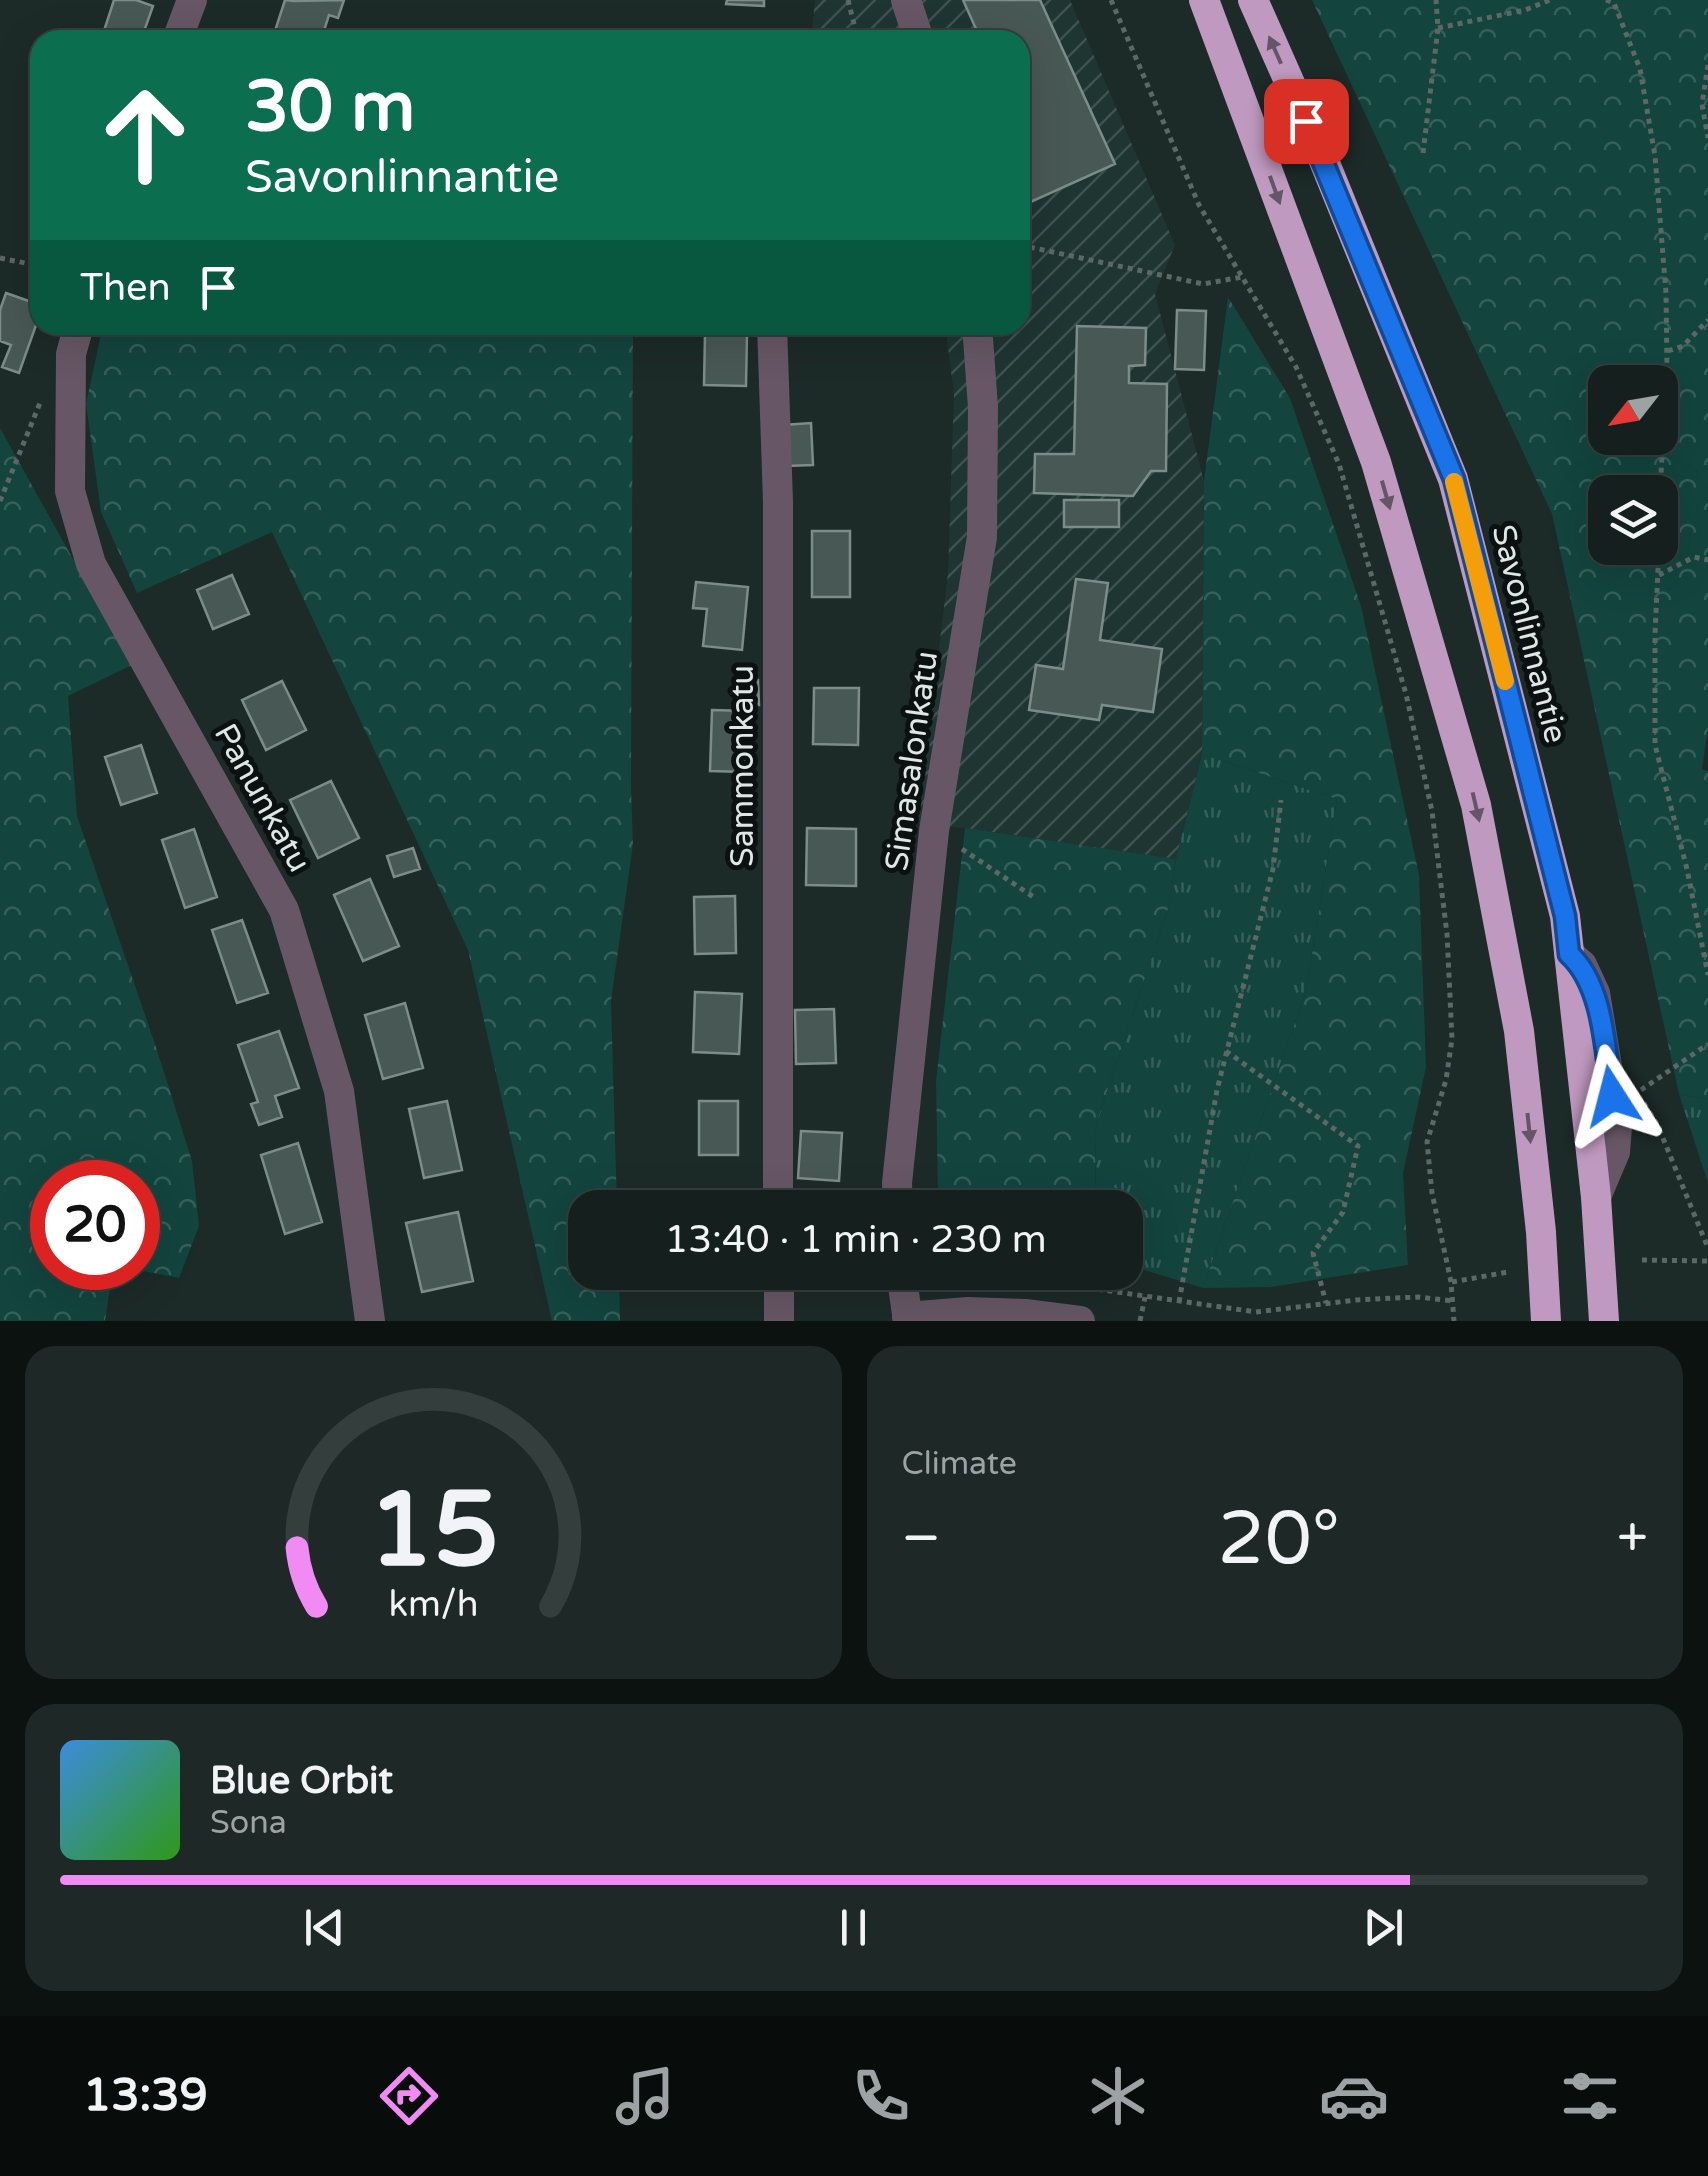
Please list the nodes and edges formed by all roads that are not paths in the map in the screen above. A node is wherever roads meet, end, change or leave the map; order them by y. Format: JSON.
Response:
{"nodes":[{"id":1,"x":192,"y":0,"type":"edge"},
{"id":2,"x":906,"y":0,"type":"edge"},
{"id":3,"x":1204,"y":0,"type":"edge"},
{"id":4,"x":1253,"y":0,"type":"edge"},
{"id":5,"x":182,"y":30,"type":"edge"},
{"id":6,"x":916,"y":30,"type":"edge"},
{"id":7,"x":76,"y":335,"type":"edge"},
{"id":8,"x":772,"y":335,"type":"edge"},
{"id":9,"x":978,"y":335,"type":"edge"},
{"id":10,"x":778,"y":1190,"type":"edge"},
{"id":11,"x":897,"y":1190,"type":"edge"},
{"id":12,"x":779,"y":1290,"type":"edge"},
{"id":13,"x":904,"y":1290,"type":"edge"},
{"id":14,"x":908,"y":1319,"type":"edge"},
{"id":15,"x":370,"y":1321,"type":"edge"},
{"id":16,"x":780,"y":1321,"type":"edge"},
{"id":17,"x":1080,"y":1321,"type":"edge"},
{"id":18,"x":1546,"y":1321,"type":"edge"},
{"id":19,"x":1604,"y":1321,"type":"edge"}],
"edges":[{"from":1,"to":5,"type":"street"},
{"from":2,"to":6,"type":"street"},
{"from":3,"to":18,"type":"highway","one_way":true},
{"from":19,"to":4,"type":"highway","name":"Savonlinnantie","one_way":true},
{"from":7,"to":15,"type":"street","name":"Panunkatu"},
{"from":8,"to":10,"type":"street","name":"Sammonkatu"},
{"from":9,"to":11,"type":"street","name":"Simasalonkatu"},
{"from":12,"to":16,"type":"street"},
{"from":13,"to":14,"type":"street"},
{"from":14,"to":17,"type":"street"}]}
